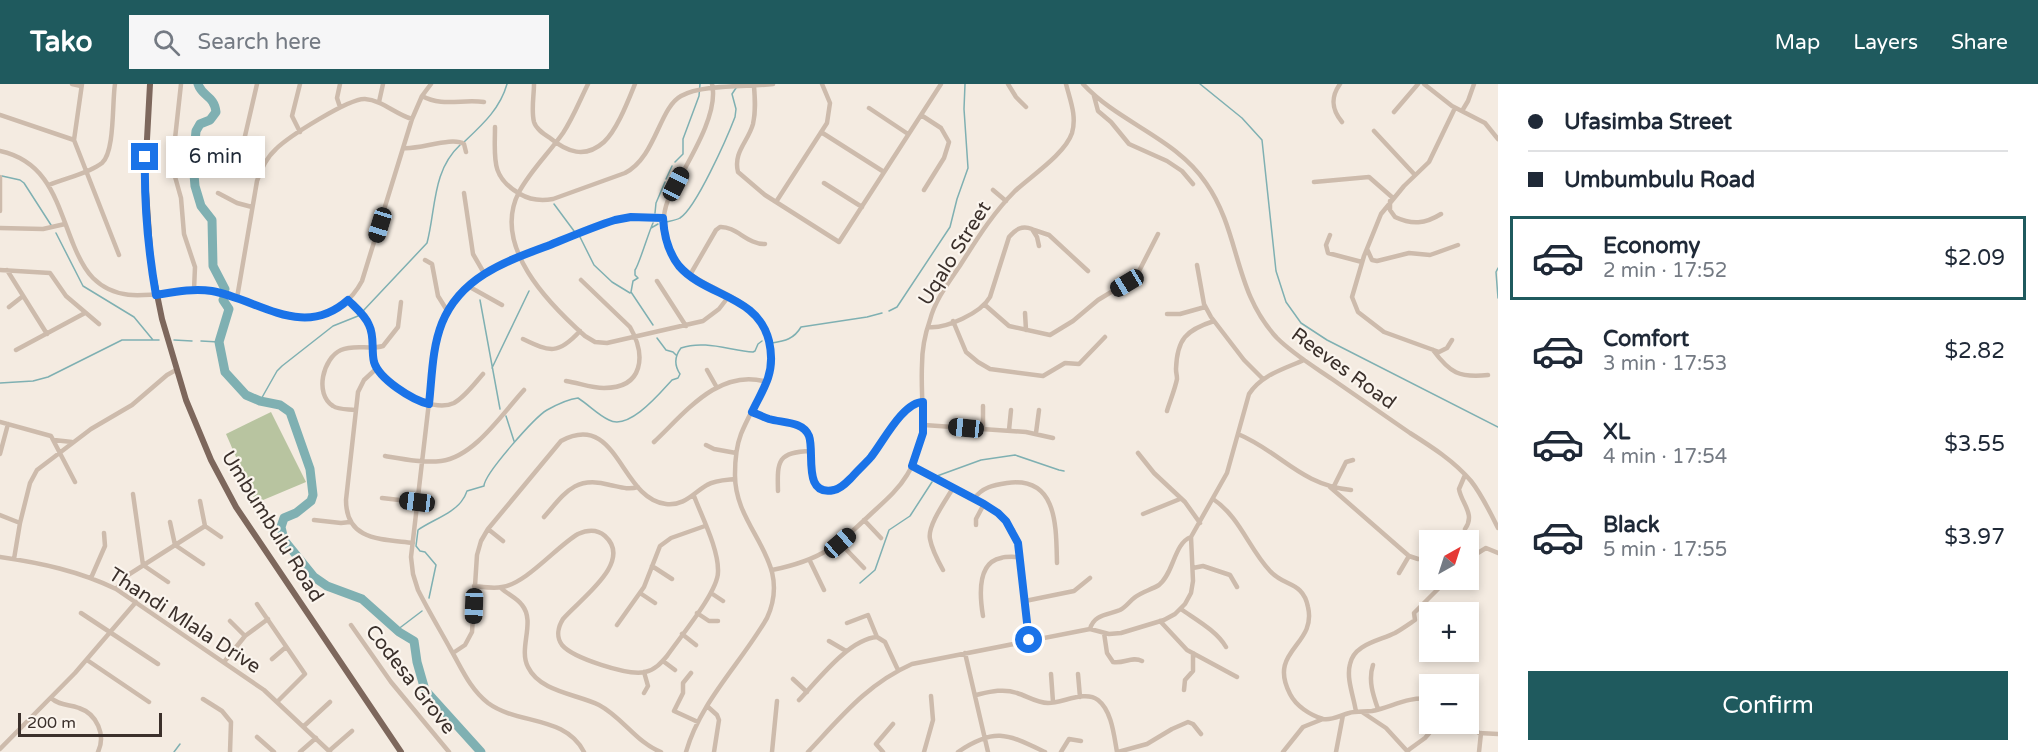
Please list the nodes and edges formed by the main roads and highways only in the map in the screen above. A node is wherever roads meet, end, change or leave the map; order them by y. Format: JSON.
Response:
{"nodes":[{"id":1,"x":150,"y":84,"type":"edge"},
{"id":2,"x":401,"y":752,"type":"edge"}],
"edges":[{"from":1,"to":2,"type":"main road","name":"Umbumbulu Road"}]}
